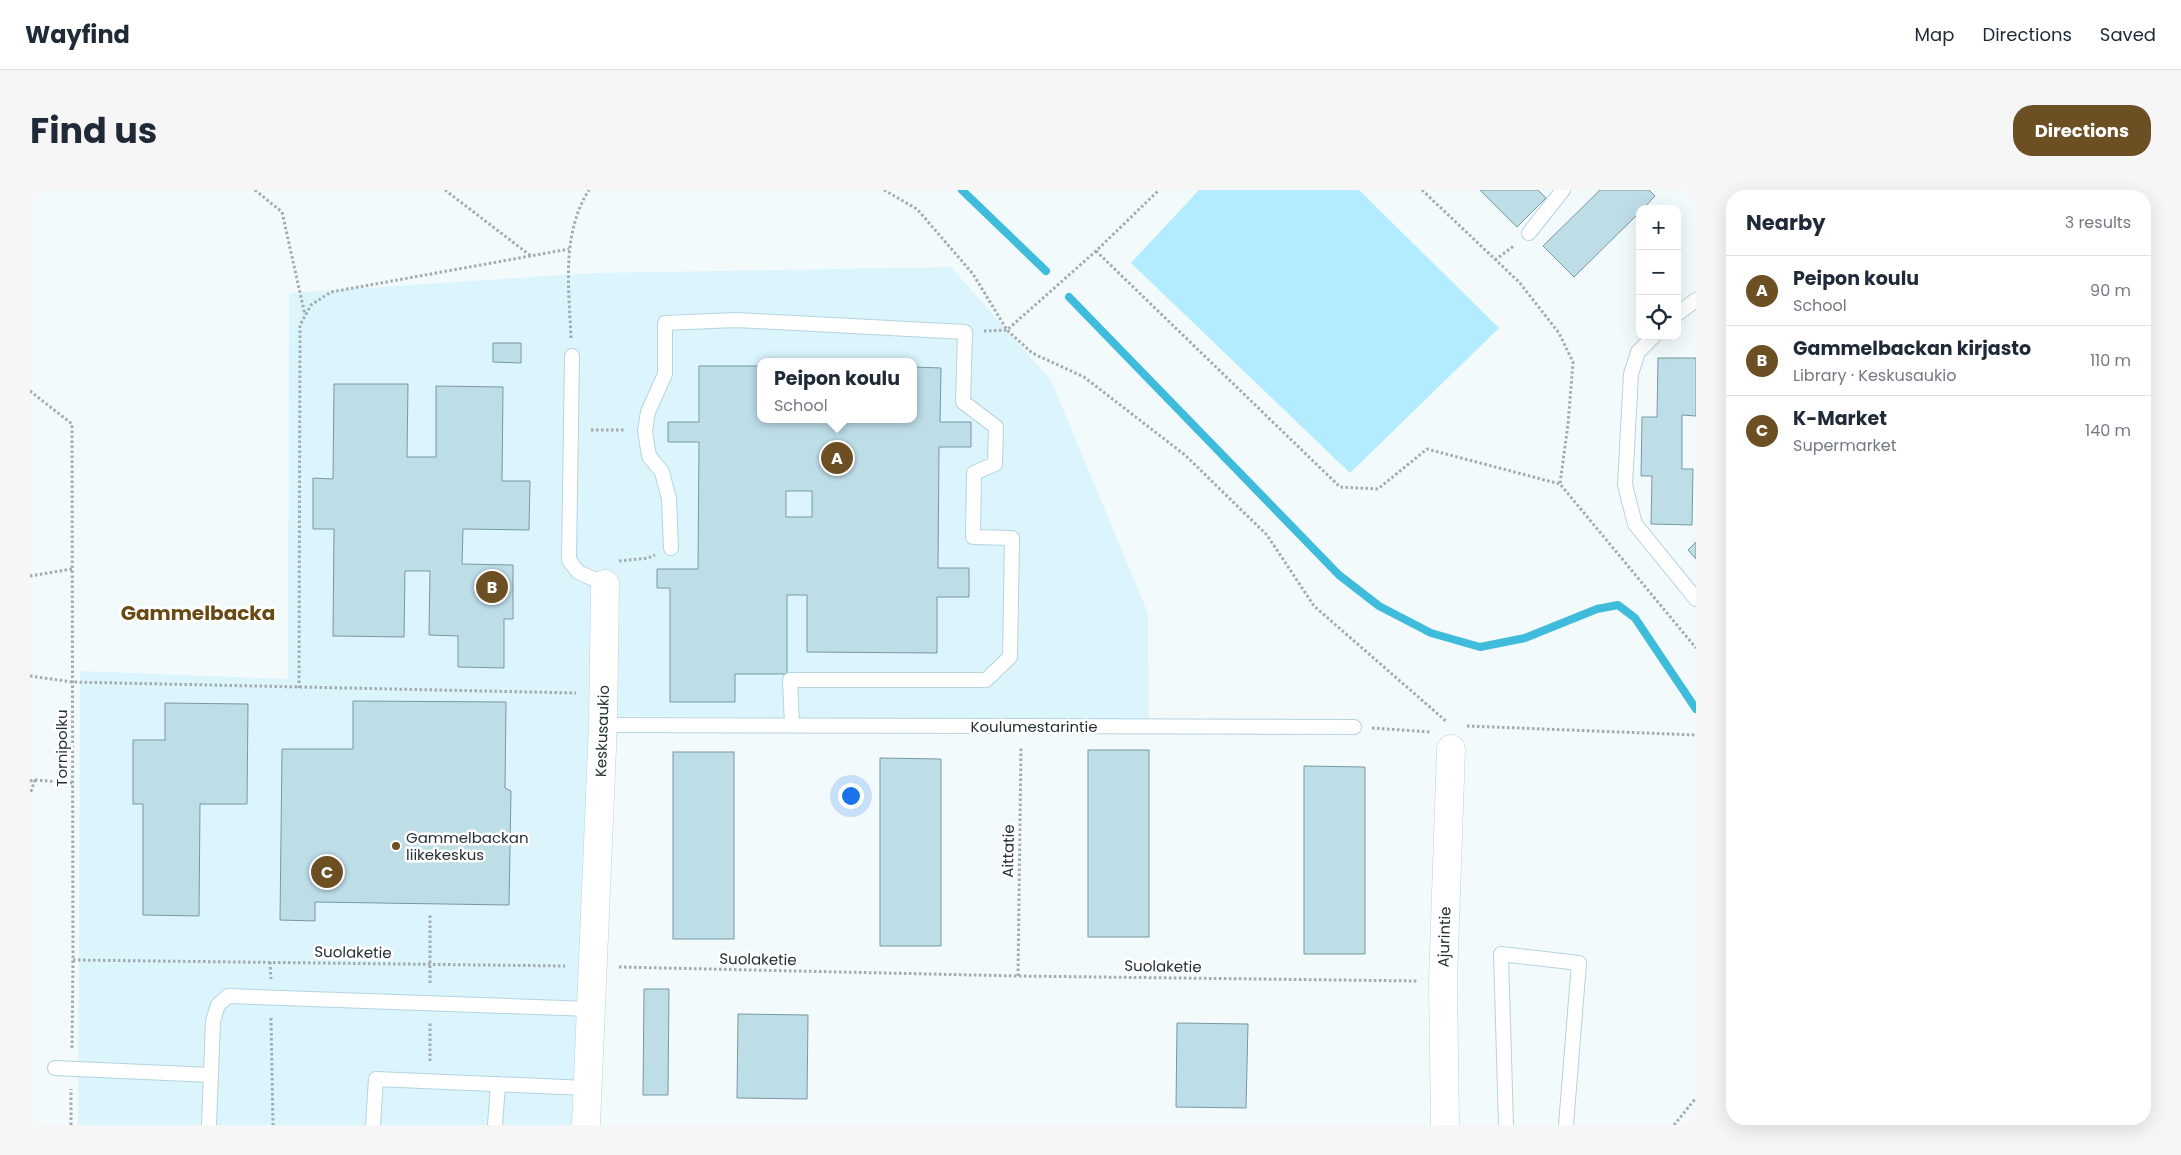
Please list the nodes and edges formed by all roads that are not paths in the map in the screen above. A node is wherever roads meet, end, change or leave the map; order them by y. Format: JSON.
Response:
{"nodes":[{"id":1,"x":1563,"y":190,"type":"edge"},
{"id":2,"x":1529,"y":233,"type":"dead end"},
{"id":3,"x":1696,"y":300,"type":"edge"},
{"id":4,"x":1681,"y":311,"type":"edge"},
{"id":5,"x":1650,"y":340,"type":"edge"},
{"id":6,"x":572,"y":356,"type":"road end"},
{"id":7,"x":671,"y":548,"type":"road end"},
{"id":8,"x":612,"y":573,"type":"joint"},
{"id":9,"x":1696,"y":599,"type":"edge"},
{"id":10,"x":603,"y":725,"type":"junction"},
{"id":11,"x":792,"y":725,"type":"junction"},
{"id":12,"x":1354,"y":727,"type":"road end"},
{"id":13,"x":1453,"y":733,"type":"road end"},
{"id":14,"x":590,"y":1010,"type":"junction"},
{"id":15,"x":55,"y":1068,"type":"dead end"},
{"id":16,"x":211,"y":1075,"type":"junction"},
{"id":17,"x":498,"y":1084,"type":"junction"},
{"id":18,"x":587,"y":1088,"type":"junction"},
{"id":19,"x":209,"y":1125,"type":"edge"},
{"id":20,"x":373,"y":1125,"type":"edge"},
{"id":21,"x":495,"y":1125,"type":"edge"},
{"id":22,"x":586,"y":1125,"type":"edge"},
{"id":23,"x":1445,"y":1125,"type":"edge"},
{"id":24,"x":1506,"y":1125,"type":"edge"},
{"id":25,"x":1566,"y":1125,"type":"edge"}],
"edges":[{"from":1,"to":2,"type":"lane"},
{"from":3,"to":4,"type":"lane"},
{"from":5,"to":9,"type":"lane"},
{"from":6,"to":8,"type":"lane"},
{"from":7,"to":11,"type":"lane"},
{"from":8,"to":10,"type":"street","name":"Keskusaukio"},
{"from":10,"to":11,"type":"lane","name":"Koulumestarintie"},
{"from":10,"to":14,"type":"street","name":"Keskusaukio"},
{"from":11,"to":12,"type":"lane","name":"Koulumestarintie"},
{"from":13,"to":23,"type":"street","name":"Ajurintie"},
{"from":14,"to":16,"type":"lane"},
{"from":14,"to":18,"type":"street","name":"Keskusaukio"},
{"from":15,"to":16,"type":"lane"},
{"from":16,"to":19,"type":"lane"},
{"from":17,"to":18,"type":"lane"},
{"from":17,"to":20,"type":"lane"},
{"from":17,"to":21,"type":"lane"},
{"from":18,"to":22,"type":"street","name":"Keskusaukio"},
{"from":24,"to":25,"type":"lane"}]}
